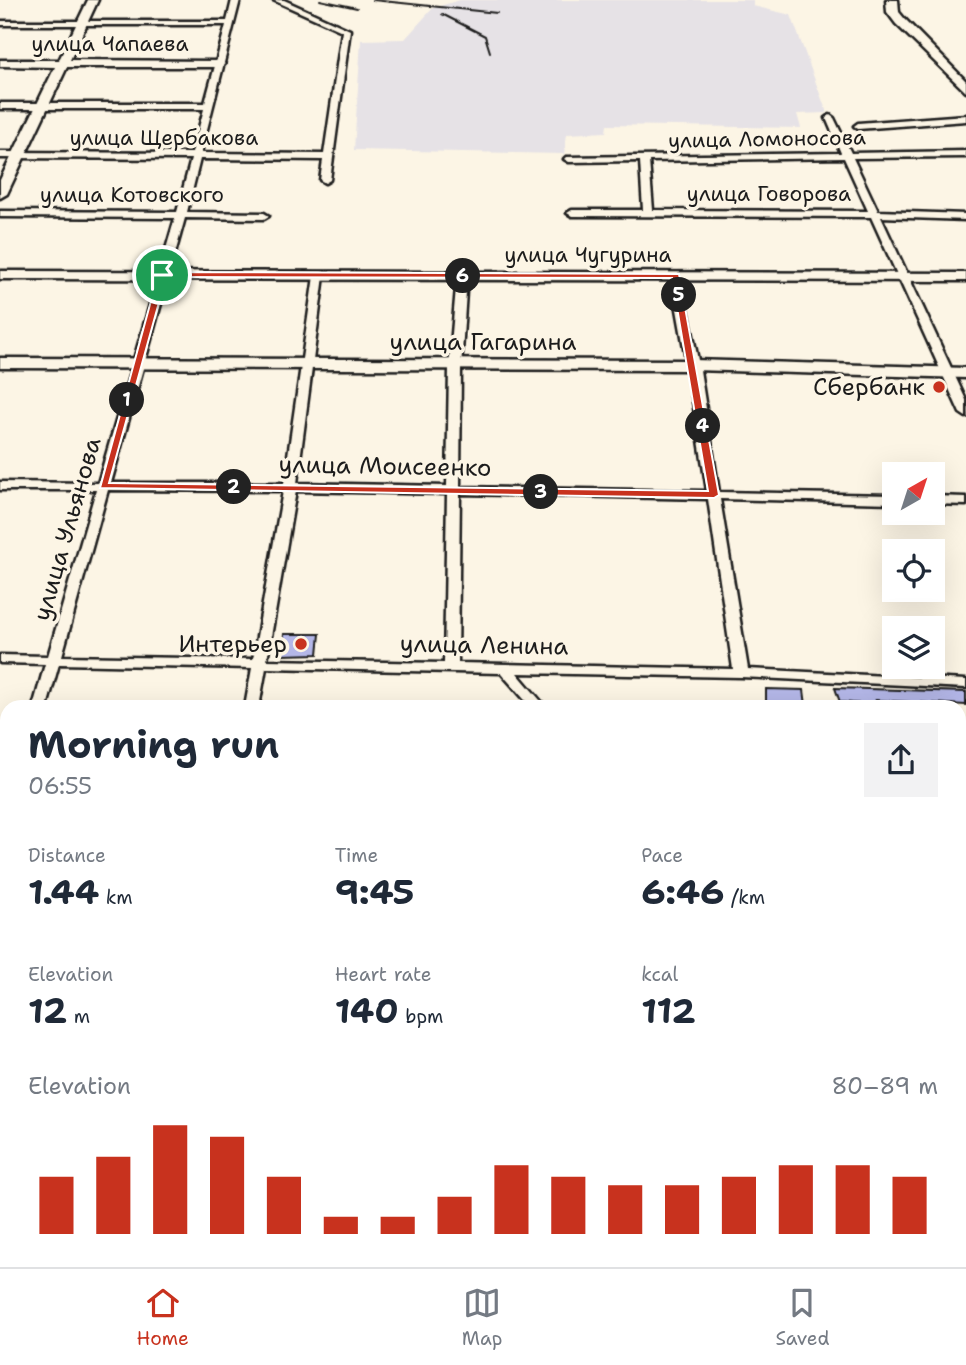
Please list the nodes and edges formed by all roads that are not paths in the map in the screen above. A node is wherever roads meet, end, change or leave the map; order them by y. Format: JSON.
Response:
{"nodes":[{"id":1,"x":93,"y":0,"type":"edge"},
{"id":2,"x":238,"y":0,"type":"edge"},
{"id":3,"x":276,"y":0,"type":"edge"},
{"id":4,"x":892,"y":0,"type":"edge"},
{"id":5,"x":0,"y":23,"type":"edge"},
{"id":6,"x":81,"y":23,"type":"junction"},
{"id":7,"x":229,"y":23,"type":"junction"},
{"id":8,"x":0,"y":63,"type":"edge"},
{"id":9,"x":61,"y":63,"type":"junction"},
{"id":10,"x":219,"y":64,"type":"junction"},
{"id":11,"x":966,"y":88,"type":"edge"},
{"id":12,"x":0,"y":106,"type":"edge"},
{"id":13,"x":40,"y":106,"type":"junction"},
{"id":14,"x":208,"y":106,"type":"junction"},
{"id":15,"x":831,"y":118,"type":"dead end"},
{"id":16,"x":966,"y":118,"type":"edge"},
{"id":17,"x":858,"y":125,"type":"dead end"},
{"id":18,"x":0,"y":155,"type":"edge"},
{"id":19,"x":16,"y":155,"type":"junction"},
{"id":20,"x":846,"y":155,"type":"junction"},
{"id":21,"x":966,"y":155,"type":"edge"},
{"id":22,"x":194,"y":156,"type":"junction"},
{"id":23,"x":327,"y":157,"type":"junction"},
{"id":24,"x":644,"y":158,"type":"junction"},
{"id":25,"x":569,"y":159,"type":"dead end"},
{"id":26,"x":325,"y":180,"type":"dead end"},
{"id":27,"x":0,"y":194,"type":"edge"},
{"id":28,"x":648,"y":212,"type":"junction"},
{"id":29,"x":572,"y":213,"type":"dead end"},
{"id":30,"x":0,"y":214,"type":"edge"},
{"id":31,"x":873,"y":214,"type":"junction"},
{"id":32,"x":181,"y":215,"type":"junction"},
{"id":33,"x":264,"y":216,"type":"dead end"},
{"id":34,"x":966,"y":218,"type":"edge"},
{"id":35,"x":0,"y":275,"type":"edge"},
{"id":36,"x":162,"y":275,"type":"junction"},
{"id":37,"x":319,"y":276,"type":"junction"},
{"id":38,"x":462,"y":276,"type":"junction"},
{"id":39,"x":676,"y":276,"type":"junction"},
{"id":40,"x":966,"y":277,"type":"edge"},
{"id":41,"x":903,"y":278,"type":"junction"},
{"id":42,"x":0,"y":363,"type":"edge"},
{"id":43,"x":138,"y":363,"type":"junction"},
{"id":44,"x":308,"y":364,"type":"junction"},
{"id":45,"x":455,"y":364,"type":"junction"},
{"id":46,"x":693,"y":365,"type":"junction"},
{"id":47,"x":947,"y":372,"type":"junction"},
{"id":48,"x":966,"y":373,"type":"edge"},
{"id":49,"x":966,"y":413,"type":"edge"},
{"id":50,"x":0,"y":486,"type":"edge"},
{"id":51,"x":103,"y":486,"type":"junction"},
{"id":52,"x":290,"y":487,"type":"junction"},
{"id":53,"x":455,"y":490,"type":"junction"},
{"id":54,"x":714,"y":495,"type":"junction"},
{"id":55,"x":882,"y":499,"type":"edge"},
{"id":56,"x":945,"y":500,"type":"edge"},
{"id":57,"x":966,"y":501,"type":"edge"},
{"id":58,"x":0,"y":659,"type":"edge"},
{"id":59,"x":55,"y":660,"type":"junction"},
{"id":60,"x":261,"y":663,"type":"junction"},
{"id":61,"x":451,"y":667,"type":"junction"},
{"id":62,"x":505,"y":668,"type":"junction"},
{"id":63,"x":741,"y":673,"type":"junction"},
{"id":64,"x":966,"y":684,"type":"edge"},
{"id":65,"x":42,"y":700,"type":"edge"},
{"id":66,"x":253,"y":700,"type":"edge"},
{"id":67,"x":533,"y":700,"type":"edge"}],
"edges":[{"from":1,"to":6,"type":"street"},
{"from":2,"to":7,"type":"street","name":"улица Ульянова"},
{"from":3,"to":23,"type":"street"},
{"from":4,"to":11,"type":"main road"},
{"from":5,"to":6,"type":"street"},
{"from":6,"to":7,"type":"street"},
{"from":6,"to":9,"type":"street"},
{"from":7,"to":10,"type":"street","name":"улица Ульянова"},
{"from":8,"to":9,"type":"street","name":"улица Чапаева"},
{"from":9,"to":10,"type":"street","name":"улица Чапаева"},
{"from":9,"to":13,"type":"street"},
{"from":10,"to":14,"type":"street","name":"улица Ульянова"},
{"from":12,"to":13,"type":"street"},
{"from":13,"to":14,"type":"street"},
{"from":13,"to":19,"type":"street"},
{"from":14,"to":22,"type":"street","name":"улица Ульянова"},
{"from":15,"to":20,"type":"street"},
{"from":16,"to":17,"type":"street"},
{"from":18,"to":19,"type":"street","name":"улица Щербакова"},
{"from":19,"to":22,"type":"street","name":"улица Щербакова"},
{"from":19,"to":27,"type":"street"},
{"from":20,"to":21,"type":"street","name":"улица Ломоносова"},
{"from":20,"to":24,"type":"street","name":"улица Ломоносова"},
{"from":20,"to":31,"type":"street"},
{"from":22,"to":23,"type":"street","name":"улица Щербакова"},
{"from":22,"to":32,"type":"street","name":"улица Ульянова"},
{"from":23,"to":26,"type":"street"},
{"from":24,"to":25,"type":"street","name":"улица Ломоносова"},
{"from":24,"to":28,"type":"street"},
{"from":28,"to":29,"type":"street","name":"улица Говорова"},
{"from":28,"to":31,"type":"street","name":"улица Говорова"},
{"from":30,"to":32,"type":"street","name":"улица Котовского"},
{"from":31,"to":34,"type":"street","name":"улица Говорова"},
{"from":31,"to":41,"type":"street"},
{"from":32,"to":33,"type":"street","name":"улица Котовского"},
{"from":32,"to":36,"type":"street","name":"улица Ульянова"},
{"from":35,"to":36,"type":"street","name":"улица Чугурина"},
{"from":36,"to":37,"type":"street","name":"улица Чугурина"},
{"from":36,"to":43,"type":"street","name":"улица Ульянова"},
{"from":37,"to":38,"type":"street","name":"улица Чугурина"},
{"from":37,"to":44,"type":"street"},
{"from":38,"to":39,"type":"street","name":"улица Чугурина"},
{"from":38,"to":45,"type":"street"},
{"from":39,"to":41,"type":"street","name":"улица Чугурина"},
{"from":39,"to":46,"type":"street"},
{"from":40,"to":41,"type":"street","name":"улица Чугурина"},
{"from":41,"to":47,"type":"street"},
{"from":42,"to":43,"type":"street","name":"улица Гагарина"},
{"from":43,"to":44,"type":"street","name":"улица Гагарина"},
{"from":43,"to":51,"type":"street","name":"улица Ульянова"},
{"from":44,"to":45,"type":"street","name":"улица Гагарина"},
{"from":44,"to":52,"type":"street"},
{"from":45,"to":46,"type":"street","name":"улица Гагарина"},
{"from":45,"to":53,"type":"street"},
{"from":46,"to":47,"type":"street","name":"улица Гагарина"},
{"from":46,"to":54,"type":"street"},
{"from":47,"to":48,"type":"street","name":"улица Гагарина"},
{"from":47,"to":49,"type":"street"},
{"from":50,"to":51,"type":"street","name":"улица Моисеенко"},
{"from":51,"to":52,"type":"street","name":"улица Моисеенко"},
{"from":51,"to":59,"type":"street","name":"улица Ульянова"},
{"from":52,"to":53,"type":"street","name":"улица Моисеенко"},
{"from":52,"to":60,"type":"street"},
{"from":53,"to":54,"type":"street","name":"улица Моисеенко"},
{"from":53,"to":61,"type":"street"},
{"from":54,"to":55,"type":"street","name":"улица Моисеенко"},
{"from":54,"to":63,"type":"street"},
{"from":56,"to":57,"type":"street"},
{"from":58,"to":59,"type":"street","name":"улица Ленина"},
{"from":59,"to":60,"type":"street","name":"улица Ленина"},
{"from":59,"to":65,"type":"street","name":"улица Ульянова"},
{"from":60,"to":61,"type":"street","name":"улица Ленина"},
{"from":60,"to":66,"type":"street"},
{"from":61,"to":62,"type":"street","name":"улица Ленина"},
{"from":62,"to":63,"type":"street","name":"улица Ленина"},
{"from":62,"to":67,"type":"street"},
{"from":63,"to":64,"type":"street","name":"улица Ленина"}]}
